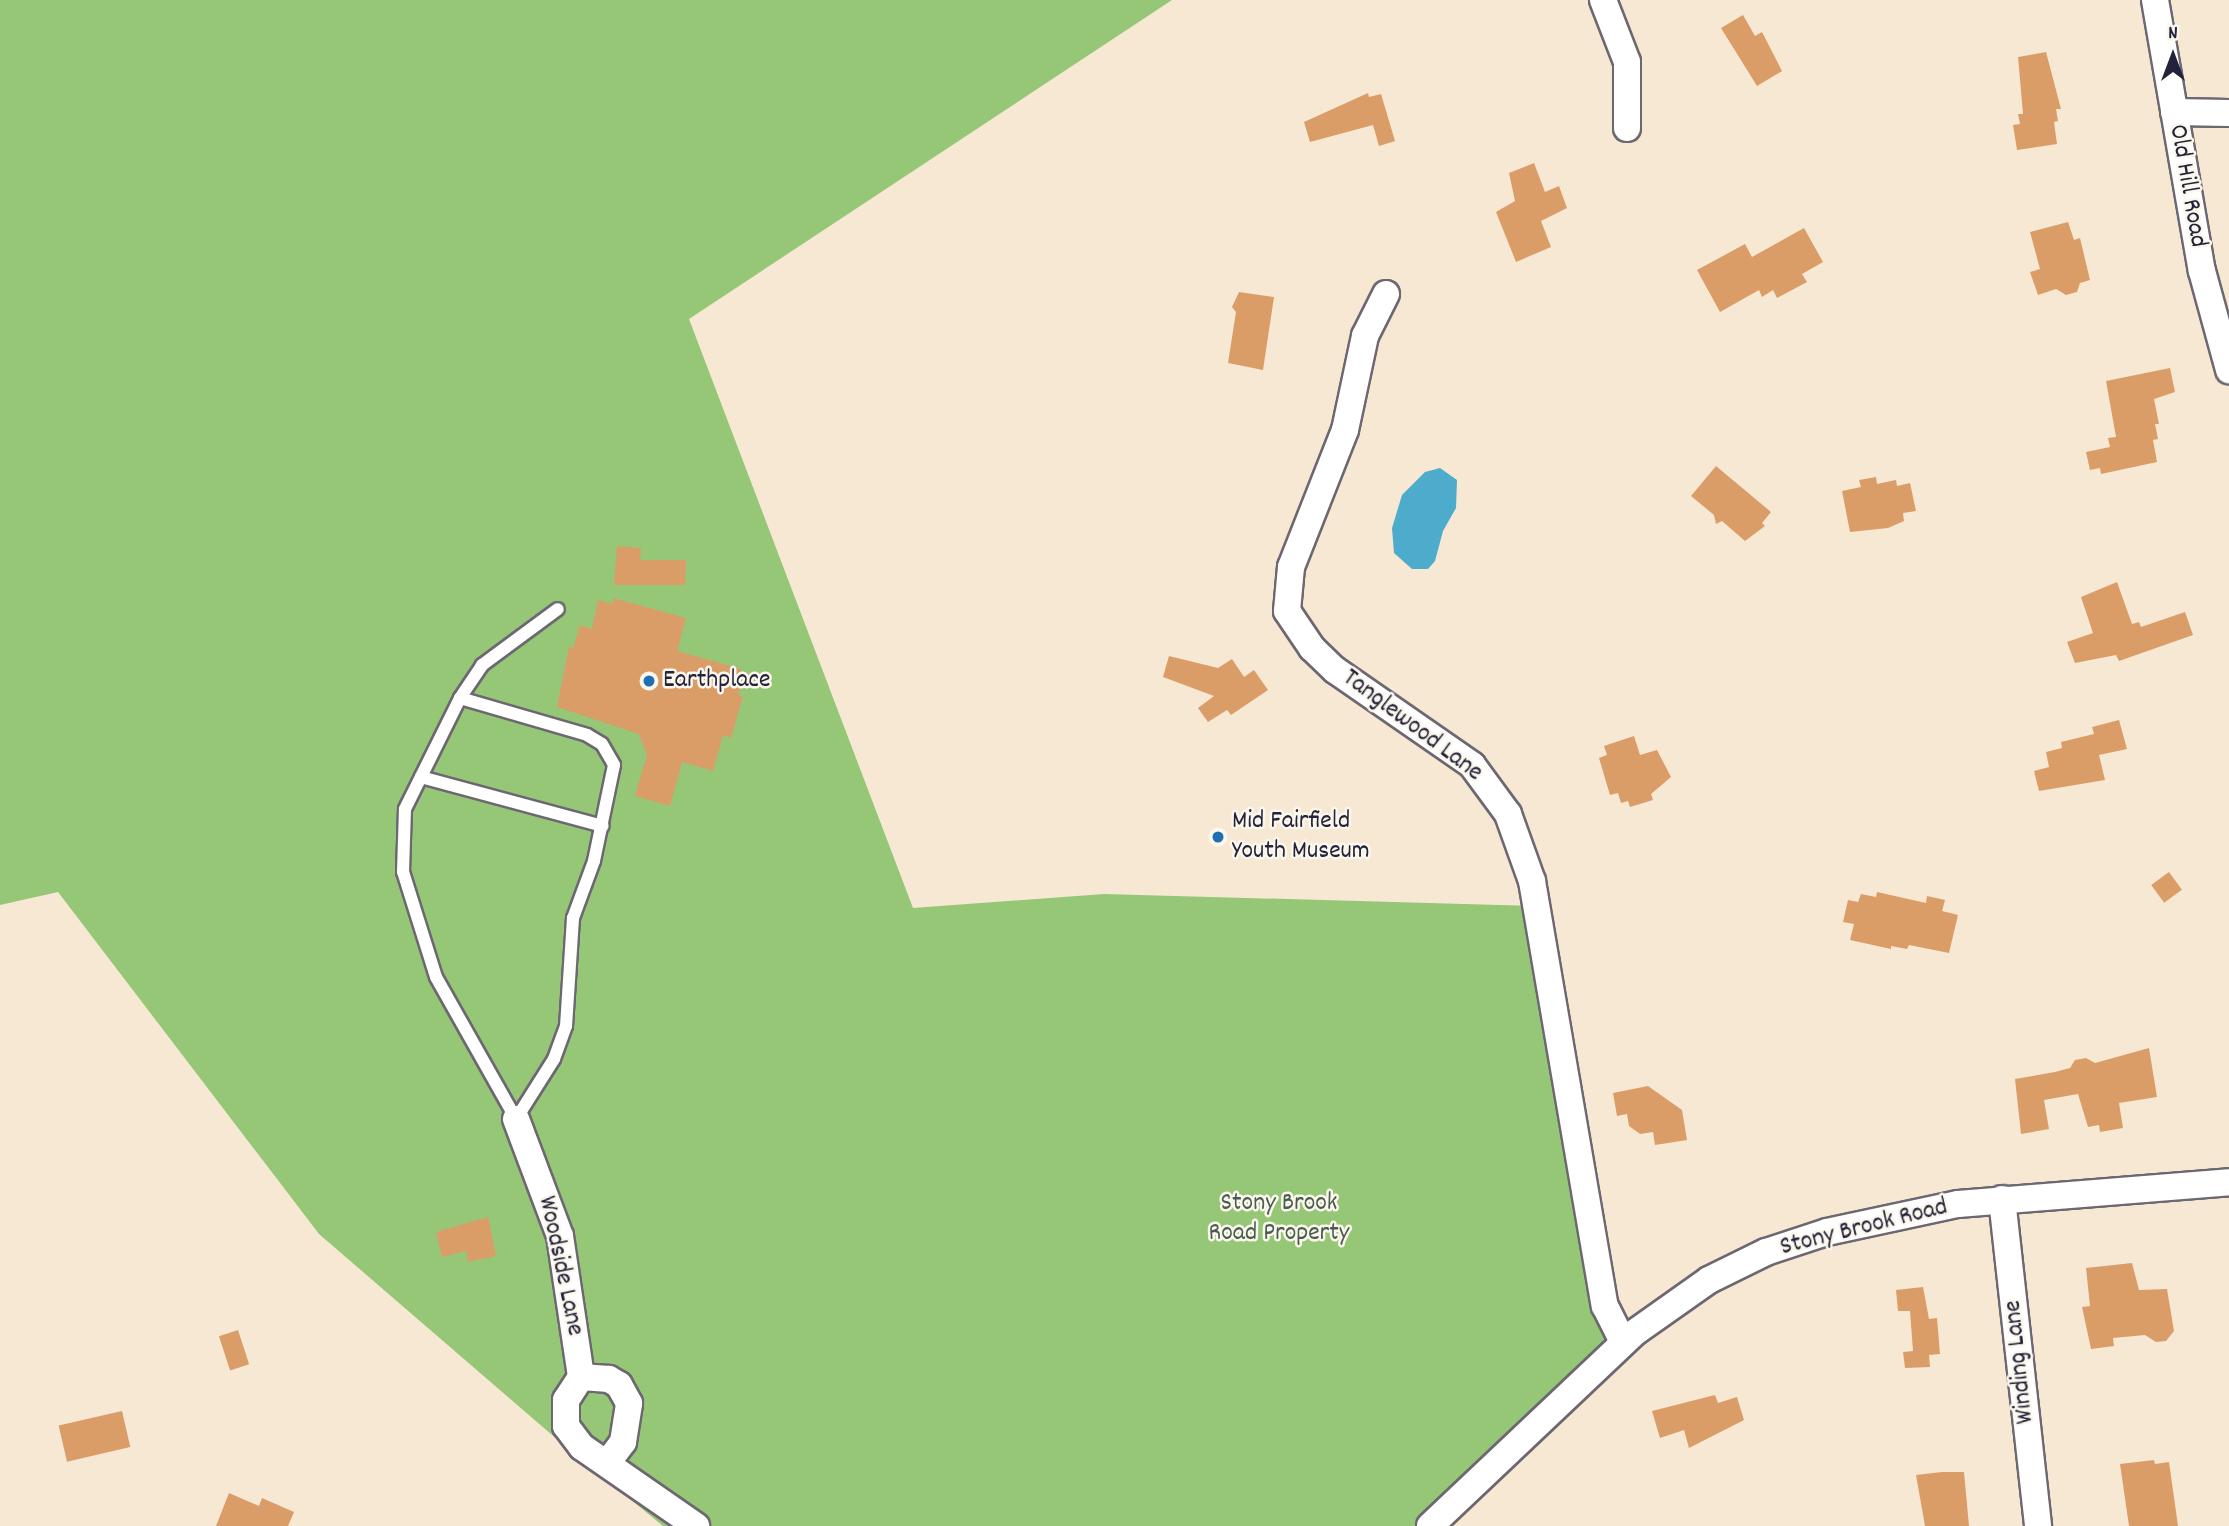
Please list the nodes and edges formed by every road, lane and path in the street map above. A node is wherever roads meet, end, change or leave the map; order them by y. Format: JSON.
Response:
{"nodes":[{"id":1,"x":1603,"y":0,"type":"edge"},
{"id":2,"x":2155,"y":0,"type":"edge"},
{"id":3,"x":2174,"y":112,"type":"junction"},
{"id":4,"x":2229,"y":113,"type":"edge"},
{"id":5,"x":1627,"y":128,"type":"dead end"},
{"id":6,"x":1385,"y":294,"type":"dead end"},
{"id":7,"x":2229,"y":370,"type":"edge"},
{"id":8,"x":558,"y":609,"type":"dead end"},
{"id":9,"x":460,"y":698,"type":"junction"},
{"id":10,"x":421,"y":777,"type":"junction"},
{"id":11,"x":603,"y":826,"type":"junction"},
{"id":12,"x":516,"y":1119,"type":"junction"},
{"id":13,"x":2229,"y":1182,"type":"edge"},
{"id":14,"x":2002,"y":1199,"type":"junction"},
{"id":15,"x":1623,"y":1342,"type":"junction"},
{"id":16,"x":581,"y":1377,"type":"junction"},
{"id":17,"x":608,"y":1462,"type":"junction"},
{"id":18,"x":696,"y":1526,"type":"edge"},
{"id":19,"x":1430,"y":1526,"type":"edge"},
{"id":20,"x":2038,"y":1526,"type":"edge"}],
"edges":[{"from":1,"to":5,"type":"street"},
{"from":2,"to":3,"type":"street","name":"Old Hill Road"},
{"from":3,"to":4,"type":"street"},
{"from":3,"to":7,"type":"street","name":"Old Hill Road"},
{"from":6,"to":15,"type":"street","name":"Tanglewood Lane"},
{"from":8,"to":9,"type":"lane"},
{"from":9,"to":10,"type":"lane"},
{"from":9,"to":11,"type":"lane"},
{"from":10,"to":11,"type":"lane"},
{"from":10,"to":12,"type":"lane"},
{"from":11,"to":12,"type":"lane"},
{"from":12,"to":16,"type":"street","name":"Woodside Lane"},
{"from":13,"to":14,"type":"street","name":"Stony Brook Road"},
{"from":14,"to":15,"type":"street","name":"Stony Brook Road"},
{"from":14,"to":20,"type":"street","name":"Winding Lane"},
{"from":15,"to":19,"type":"street","name":"Stony Brook Road"},
{"from":16,"to":17,"type":"street"},
{"from":16,"to":17,"type":"street"},
{"from":17,"to":18,"type":"street"}]}
